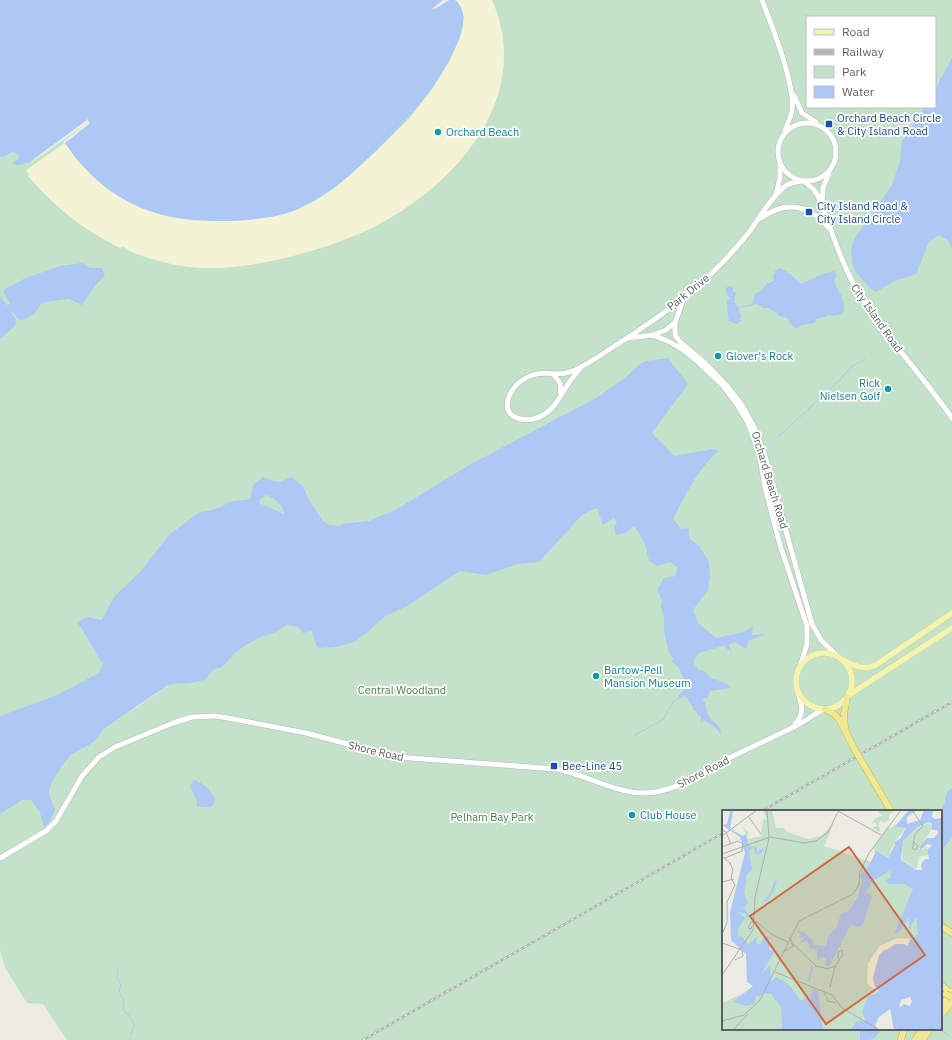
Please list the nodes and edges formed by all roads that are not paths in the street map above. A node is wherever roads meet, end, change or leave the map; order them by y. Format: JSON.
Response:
{"nodes":[{"id":1,"x":762,"y":0,"type":"edge"},
{"id":2,"x":792,"y":91,"type":"junction"},
{"id":3,"x":818,"y":124,"type":"junction"},
{"id":4,"x":783,"y":135,"type":"junction"},
{"id":5,"x":780,"y":162,"type":"junction"},
{"id":6,"x":830,"y":170,"type":"junction"},
{"id":7,"x":803,"y":181,"type":"junction"},
{"id":8,"x":776,"y":195,"type":"junction"},
{"id":9,"x":822,"y":207,"type":"junction"},
{"id":10,"x":757,"y":220,"type":"junction"},
{"id":11,"x":830,"y":229,"type":"junction"},
{"id":12,"x":684,"y":297,"type":"junction"},
{"id":13,"x":668,"y":309,"type":"junction"},
{"id":14,"x":676,"y":320,"type":"junction"},
{"id":15,"x":639,"y":330,"type":"junction"},
{"id":16,"x":646,"y":336,"type":"junction"},
{"id":17,"x":652,"y":336,"type":"junction"},
{"id":18,"x":627,"y":338,"type":"junction"},
{"id":19,"x":581,"y":367,"type":"junction"},
{"id":20,"x":553,"y":374,"type":"junction"},
{"id":21,"x":560,"y":398,"type":"junction"},
{"id":22,"x":952,"y":418,"type":"edge"},
{"id":23,"x":952,"y":613,"type":"edge"},
{"id":24,"x":952,"y":628,"type":"edge"},
{"id":25,"x":840,"y":658,"type":"junction"},
{"id":26,"x":800,"y":667,"type":"junction"},
{"id":27,"x":798,"y":692,"type":"junction"},
{"id":28,"x":848,"y":696,"type":"junction"},
{"id":29,"x":825,"y":710,"type":"junction"},
{"id":30,"x":791,"y":728,"type":"junction"},
{"id":31,"x":846,"y":733,"type":"junction"},
{"id":32,"x":874,"y":784,"type":"junction"},
{"id":33,"x":887,"y":810,"type":"edge"},
{"id":34,"x":891,"y":810,"type":"edge"},
{"id":35,"x":0,"y":858,"type":"edge"},
{"id":36,"x":942,"y":927,"type":"edge"},
{"id":37,"x":952,"y":934,"type":"edge"},
{"id":38,"x":948,"y":992,"type":"edge"},
{"id":39,"x":952,"y":997,"type":"edge"},
{"id":40,"x":952,"y":1002,"type":"edge"},
{"id":41,"x":942,"y":1004,"type":"edge"},
{"id":42,"x":942,"y":1014,"type":"edge"},
{"id":43,"x":904,"y":1030,"type":"edge"},
{"id":44,"x":922,"y":1030,"type":"edge"},
{"id":45,"x":929,"y":1030,"type":"edge"},
{"id":46,"x":901,"y":1040,"type":"edge"},
{"id":47,"x":914,"y":1040,"type":"edge"},
{"id":48,"x":922,"y":1040,"type":"edge"}],
"edges":[{"from":1,"to":2,"type":"main road"},
{"from":2,"to":3,"type":"main road"},
{"from":2,"to":4,"type":"main road"},
{"from":3,"to":4,"type":"main road"},
{"from":3,"to":6,"type":"main road"},
{"from":4,"to":5,"type":"main road"},
{"from":5,"to":7,"type":"main road"},
{"from":5,"to":8,"type":"main road","name":"Park Drive"},
{"from":6,"to":7,"type":"main road"},
{"from":6,"to":9,"type":"main road","name":"City Island Road"},
{"from":7,"to":8,"type":"main road","name":"Park Drive"},
{"from":7,"to":9,"type":"main road","name":"City Island Road"},
{"from":8,"to":10,"type":"main road","name":"Park Drive"},
{"from":9,"to":11,"type":"main road","name":"City Island Road"},
{"from":10,"to":11,"type":"main road"},
{"from":10,"to":12,"type":"main road","name":"Park Drive"},
{"from":11,"to":22,"type":"main road","name":"City Island Road"},
{"from":12,"to":13,"type":"main road","name":"Park Drive"},
{"from":12,"to":14,"type":"main road","name":"Orchard Beach Road"},
{"from":13,"to":14,"type":"main road"},
{"from":13,"to":15,"type":"main road","name":"Park Drive"},
{"from":14,"to":17,"type":"main road"},
{"from":14,"to":25,"type":"main road","name":"Orchard Beach Road"},
{"from":15,"to":16,"type":"main road"},
{"from":15,"to":18,"type":"main road","name":"Park Drive"},
{"from":16,"to":17,"type":"main road","name":"Orchard Beach Road"},
{"from":16,"to":18,"type":"main road","name":"Orchard Beach Road"},
{"from":17,"to":26,"type":"main road","name":"Orchard Beach Road"},
{"from":18,"to":19,"type":"main road","name":"Park Drive"},
{"from":19,"to":20,"type":"main road","name":"Park Drive"},
{"from":19,"to":21,"type":"main road","name":"Park Drive"},
{"from":20,"to":21,"type":"main road"},
{"from":20,"to":21,"type":"main road","name":"Park Drive"},
{"from":23,"to":25,"type":"main road"},
{"from":24,"to":28,"type":"main road"},
{"from":25,"to":26,"type":"main road"},
{"from":25,"to":28,"type":"main road"},
{"from":26,"to":27,"type":"main road"},
{"from":27,"to":29,"type":"main road"},
{"from":27,"to":30,"type":"main road"},
{"from":28,"to":29,"type":"main road"},
{"from":28,"to":31,"type":"highway"},
{"from":29,"to":30,"type":"main road","name":"Shore Road"},
{"from":29,"to":31,"type":"highway"},
{"from":30,"to":35,"type":"main road","name":"Shore Road"},
{"from":31,"to":32,"type":"highway","bridge":true},
{"from":32,"to":33,"type":"highway"},
{"from":32,"to":34,"type":"highway"},
{"from":36,"to":37,"type":"highway"},
{"from":38,"to":39,"type":"highway","bridge":true},
{"from":38,"to":41,"type":"highway"},
{"from":40,"to":42,"type":"highway"},
{"from":43,"to":46,"type":"highway"},
{"from":44,"to":47,"type":"highway"},
{"from":45,"to":48,"type":"highway"}]}
